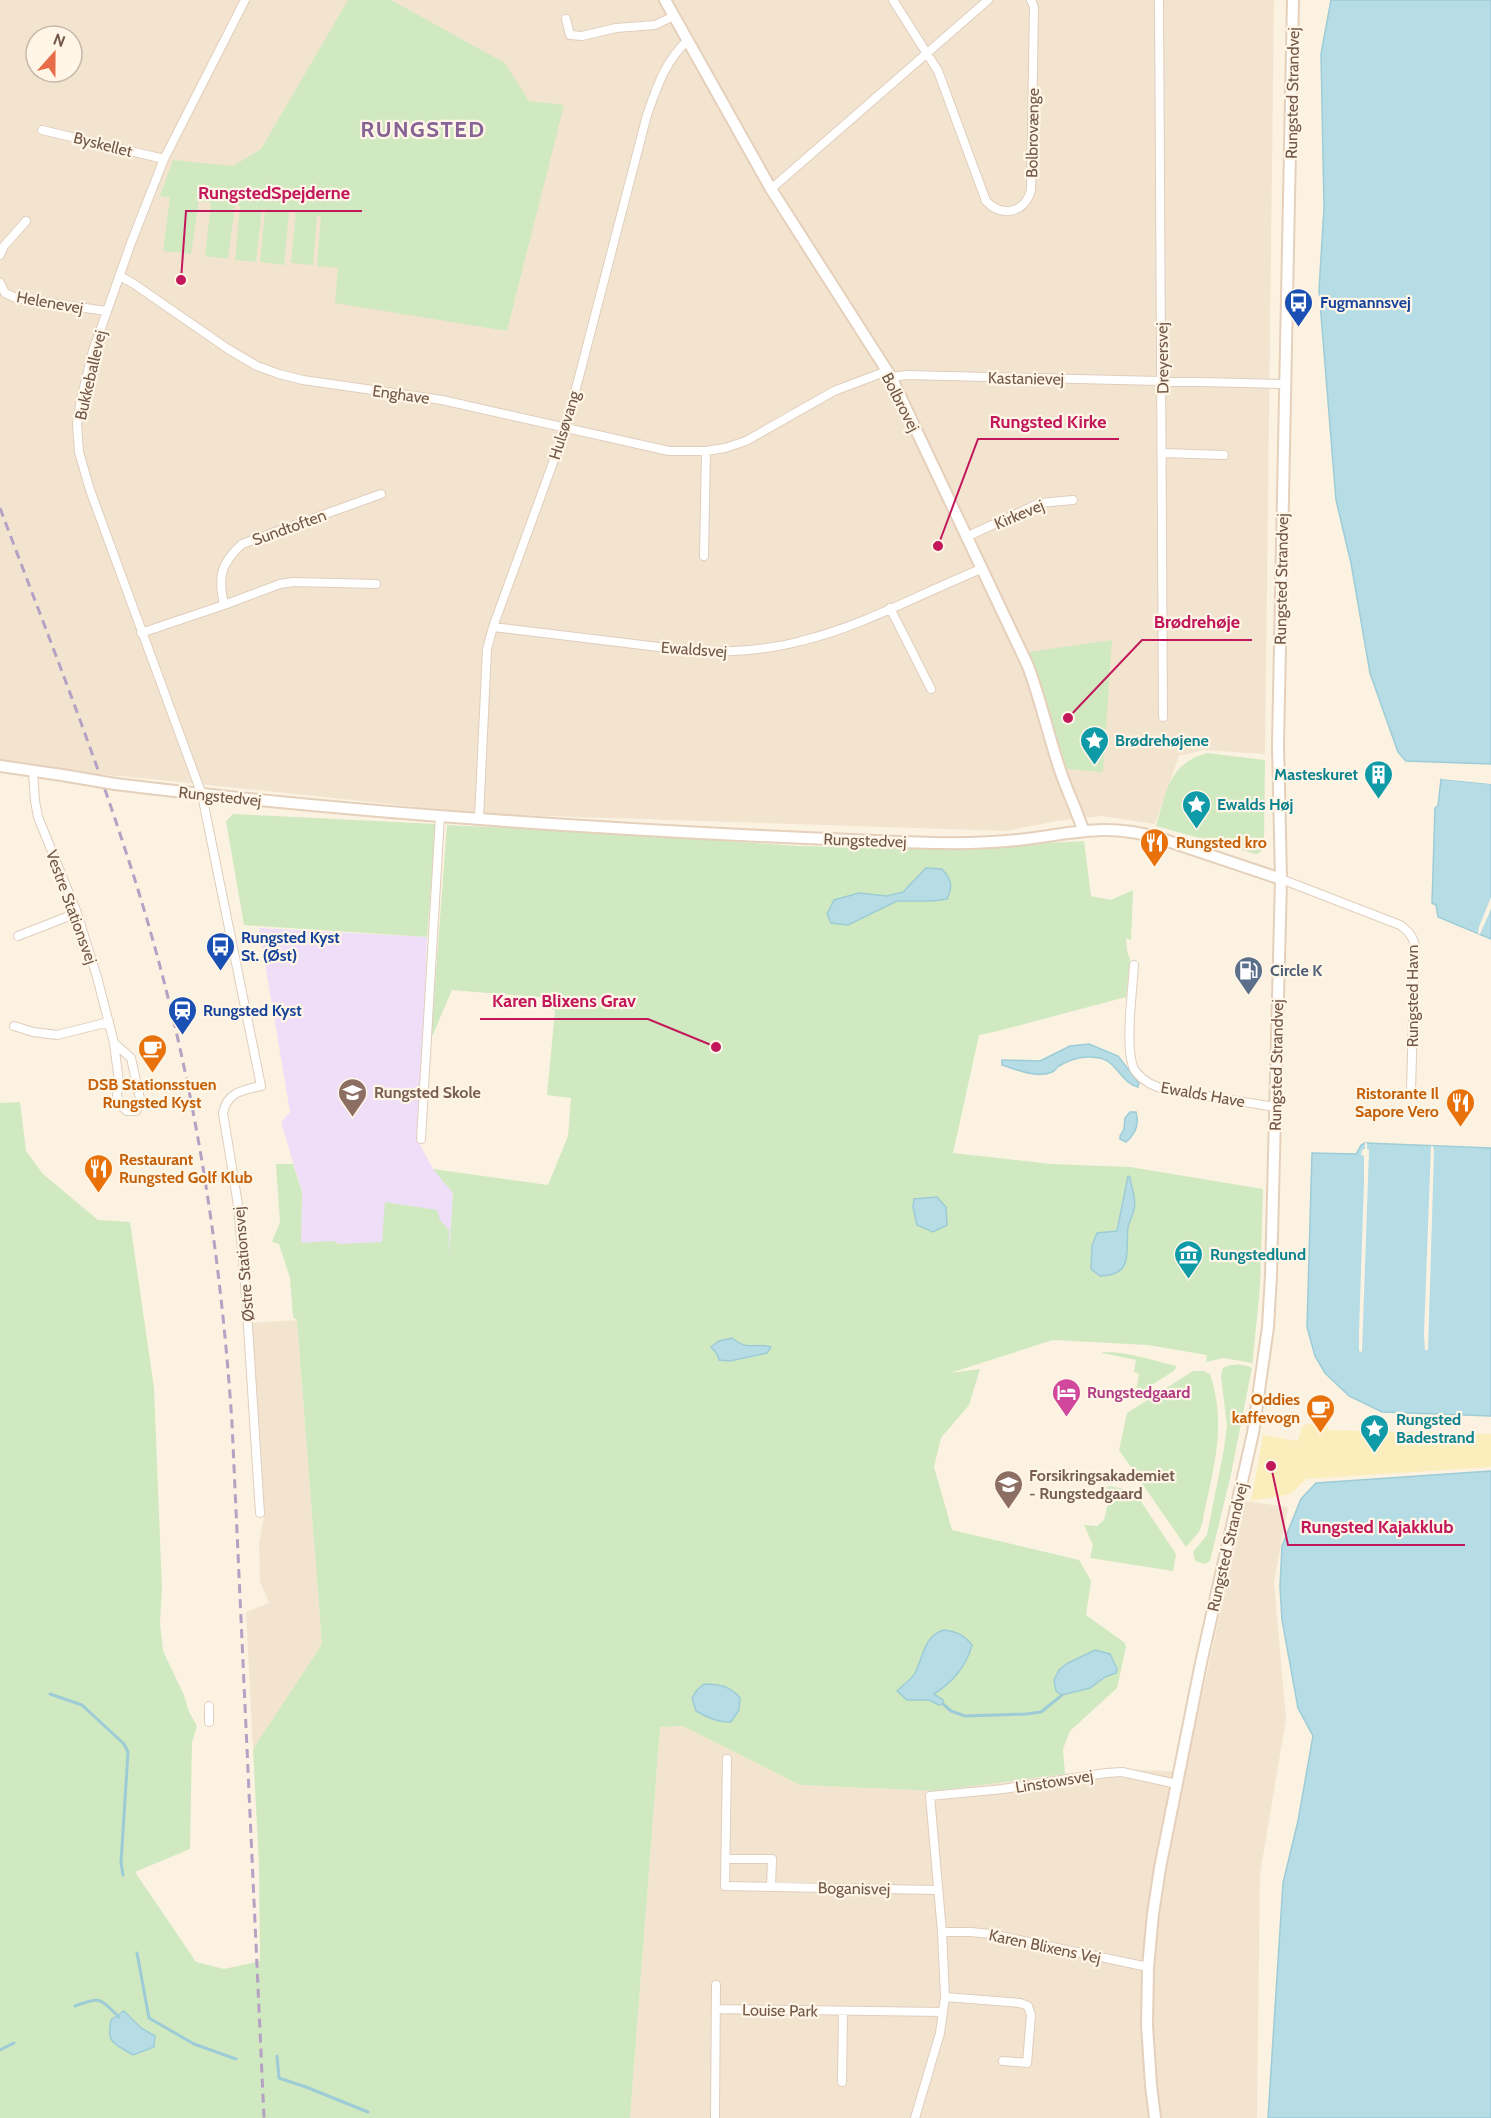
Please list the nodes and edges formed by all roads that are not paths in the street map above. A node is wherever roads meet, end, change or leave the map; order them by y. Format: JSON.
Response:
{"nodes":[{"id":1,"x":245,"y":0,"type":"edge"},
{"id":2,"x":665,"y":0,"type":"edge"},
{"id":3,"x":893,"y":0,"type":"edge"},
{"id":4,"x":988,"y":0,"type":"edge"},
{"id":5,"x":1031,"y":0,"type":"edge"},
{"id":6,"x":1159,"y":0,"type":"edge"},
{"id":7,"x":1293,"y":0,"type":"edge"},
{"id":8,"x":674,"y":16,"type":"junction"},
{"id":9,"x":566,"y":19,"type":"dead end"},
{"id":10,"x":688,"y":40,"type":"junction"},
{"id":11,"x":927,"y":52,"type":"junction"},
{"id":12,"x":42,"y":130,"type":"dead end"},
{"id":13,"x":164,"y":159,"type":"junction"},
{"id":14,"x":771,"y":189,"type":"junction"},
{"id":15,"x":26,"y":221,"type":"dead end"},
{"id":16,"x":0,"y":255,"type":"edge"},
{"id":17,"x":120,"y":276,"type":"junction"},
{"id":18,"x":0,"y":283,"type":"edge"},
{"id":19,"x":106,"y":311,"type":"junction"},
{"id":20,"x":889,"y":374,"type":"junction"},
{"id":21,"x":1162,"y":381,"type":"junction"},
{"id":22,"x":1285,"y":384,"type":"junction"},
{"id":23,"x":566,"y":427,"type":"junction"},
{"id":24,"x":706,"y":451,"type":"junction"},
{"id":25,"x":1163,"y":453,"type":"junction"},
{"id":26,"x":1224,"y":455,"type":"dead end"},
{"id":27,"x":381,"y":494,"type":"dead end"},
{"id":28,"x":1073,"y":500,"type":"dead end"},
{"id":29,"x":966,"y":537,"type":"junction"},
{"id":30,"x":704,"y":556,"type":"dead end"},
{"id":31,"x":981,"y":568,"type":"junction"},
{"id":32,"x":376,"y":584,"type":"dead end"},
{"id":33,"x":224,"y":605,"type":"junction"},
{"id":34,"x":890,"y":608,"type":"junction"},
{"id":35,"x":493,"y":627,"type":"junction"},
{"id":36,"x":141,"y":633,"type":"junction"},
{"id":37,"x":931,"y":689,"type":"dead end"},
{"id":38,"x":1163,"y":717,"type":"dead end"},
{"id":39,"x":0,"y":766,"type":"edge"},
{"id":40,"x":33,"y":772,"type":"junction"},
{"id":41,"x":202,"y":795,"type":"junction"},
{"id":42,"x":440,"y":816,"type":"junction"},
{"id":43,"x":478,"y":818,"type":"junction"},
{"id":44,"x":1083,"y":830,"type":"junction"},
{"id":45,"x":1281,"y":879,"type":"junction"},
{"id":46,"x":77,"y":913,"type":"junction"},
{"id":47,"x":18,"y":936,"type":"dead end"},
{"id":48,"x":1134,"y":965,"type":"dead end"},
{"id":49,"x":109,"y":1022,"type":"junction"},
{"id":50,"x":14,"y":1026,"type":"dead end"},
{"id":51,"x":114,"y":1043,"type":"junction"},
{"id":52,"x":1411,"y":1091,"type":"dead end"},
{"id":53,"x":1275,"y":1107,"type":"junction"},
{"id":54,"x":421,"y":1139,"type":"dead end"},
{"id":55,"x":260,"y":1513,"type":"dead end"},
{"id":56,"x":209,"y":1706,"type":"dead end"},
{"id":57,"x":209,"y":1722,"type":"dead end"},
{"id":58,"x":727,"y":1759,"type":"dead end"},
{"id":59,"x":1177,"y":1784,"type":"junction"},
{"id":60,"x":725,"y":1859,"type":"junction"},
{"id":61,"x":771,"y":1887,"type":"junction"},
{"id":62,"x":938,"y":1890,"type":"junction"},
{"id":63,"x":942,"y":1932,"type":"junction"},
{"id":64,"x":1148,"y":1967,"type":"junction"},
{"id":65,"x":716,"y":1985,"type":"dead end"},
{"id":66,"x":945,"y":1997,"type":"junction"},
{"id":67,"x":716,"y":2009,"type":"junction"},
{"id":68,"x":843,"y":2011,"type":"junction"},
{"id":69,"x":943,"y":2012,"type":"junction"},
{"id":70,"x":1003,"y":2061,"type":"dead end"},
{"id":71,"x":842,"y":2082,"type":"dead end"},
{"id":72,"x":715,"y":2118,"type":"edge"},
{"id":73,"x":915,"y":2118,"type":"edge"},
{"id":74,"x":1155,"y":2118,"type":"edge"}],
"edges":[{"from":1,"to":13,"type":"street","name":"Bukkeballevej"},
{"from":2,"to":8,"type":"main road","name":"Bolbrovej"},
{"from":3,"to":11,"type":"street","name":"Bolbrovænge"},
{"from":4,"to":11,"type":"street"},
{"from":5,"to":11,"type":"street","name":"Bolbrovænge"},
{"from":6,"to":21,"type":"street","name":"Dreyersvej"},
{"from":7,"to":22,"type":"main road","name":"Rungsted Strandvej"},
{"from":8,"to":9,"type":"street"},
{"from":8,"to":10,"type":"main road","name":"Bolbrovej"},
{"from":10,"to":14,"type":"main road","name":"Bolbrovej"},
{"from":10,"to":23,"type":"street","name":"Hulsøvang"},
{"from":11,"to":14,"type":"street"},
{"from":12,"to":13,"type":"street","name":"Byskellet"},
{"from":13,"to":17,"type":"street","name":"Bukkeballevej"},
{"from":14,"to":20,"type":"main road","name":"Bolbrovej"},
{"from":15,"to":16,"type":"street"},
{"from":17,"to":19,"type":"street","name":"Bukkeballevej"},
{"from":17,"to":23,"type":"street","name":"Enghave"},
{"from":18,"to":19,"type":"street","name":"Helenevej"},
{"from":19,"to":36,"type":"street","name":"Bukkeballevej"},
{"from":20,"to":21,"type":"street","name":"Kastanievej"},
{"from":20,"to":24,"type":"street","name":"Enghave"},
{"from":20,"to":29,"type":"main road","name":"Bolbrovej"},
{"from":21,"to":22,"type":"street"},
{"from":21,"to":25,"type":"street","name":"Dreyersvej"},
{"from":22,"to":45,"type":"main road","name":"Rungsted Strandvej"},
{"from":23,"to":24,"type":"street","name":"Enghave"},
{"from":23,"to":35,"type":"street","name":"Hulsøvang"},
{"from":24,"to":30,"type":"street"},
{"from":25,"to":26,"type":"street"},
{"from":25,"to":38,"type":"street","name":"Dreyersvej"},
{"from":27,"to":33,"type":"street","name":"Sundtoften"},
{"from":28,"to":29,"type":"street","name":"Kirkevej"},
{"from":29,"to":31,"type":"main road","name":"Bolbrovej"},
{"from":31,"to":34,"type":"street","name":"Ewaldsvej"},
{"from":31,"to":44,"type":"main road","name":"Bolbrovej"},
{"from":32,"to":33,"type":"street"},
{"from":33,"to":36,"type":"street"},
{"from":34,"to":35,"type":"street","name":"Ewaldsvej"},
{"from":34,"to":37,"type":"street"},
{"from":35,"to":43,"type":"street","name":"Hulsøvang"},
{"from":36,"to":41,"type":"street","name":"Bukkeballevej"},
{"from":39,"to":40,"type":"main road","name":"Rungstedvej"},
{"from":40,"to":41,"type":"main road","name":"Rungstedvej","bridge":true},
{"from":40,"to":46,"type":"street","name":"Vestre Stationsvej"},
{"from":41,"to":42,"type":"main road","name":"Rungstedvej"},
{"from":41,"to":55,"type":"street","name":"Østre Stationsvej"},
{"from":42,"to":43,"type":"main road","name":"Rungstedvej"},
{"from":42,"to":54,"type":"street"},
{"from":43,"to":44,"type":"main road","name":"Rungstedvej"},
{"from":44,"to":45,"type":"main road","name":"Rungstedvej"},
{"from":45,"to":52,"type":"street","name":"Rungsted Havn"},
{"from":45,"to":53,"type":"main road","name":"Rungsted Strandvej"},
{"from":46,"to":47,"type":"street"},
{"from":46,"to":49,"type":"street","name":"Vestre Stationsvej"},
{"from":48,"to":53,"type":"street","name":"Ewalds Have"},
{"from":49,"to":50,"type":"street"},
{"from":49,"to":51,"type":"street","name":"Vestre Stationsvej"},
{"from":51,"to":51,"type":"street","name":"Vestre Stationsvej"},
{"from":53,"to":59,"type":"main road","name":"Rungsted Strandvej"},
{"from":56,"to":57,"type":"street"},
{"from":58,"to":60,"type":"street","name":"Boganisvej"},
{"from":59,"to":62,"type":"street","name":"Linstowsvej"},
{"from":59,"to":64,"type":"main road","name":"Rungsted Strandvej"},
{"from":60,"to":61,"type":"street","name":"Boganisvej"},
{"from":60,"to":61,"type":"street"},
{"from":61,"to":62,"type":"street","name":"Boganisvej"},
{"from":62,"to":63,"type":"street"},
{"from":63,"to":64,"type":"street","name":"Karen Blixens Vej"},
{"from":63,"to":66,"type":"street"},
{"from":64,"to":74,"type":"main road","name":"Rungsted Strandvej"},
{"from":65,"to":67,"type":"street"},
{"from":66,"to":69,"type":"street"},
{"from":66,"to":70,"type":"street"},
{"from":67,"to":68,"type":"street","name":"Louise Park"},
{"from":67,"to":72,"type":"street"},
{"from":68,"to":69,"type":"street","name":"Louise Park"},
{"from":68,"to":71,"type":"street"},
{"from":69,"to":73,"type":"street"}]}
